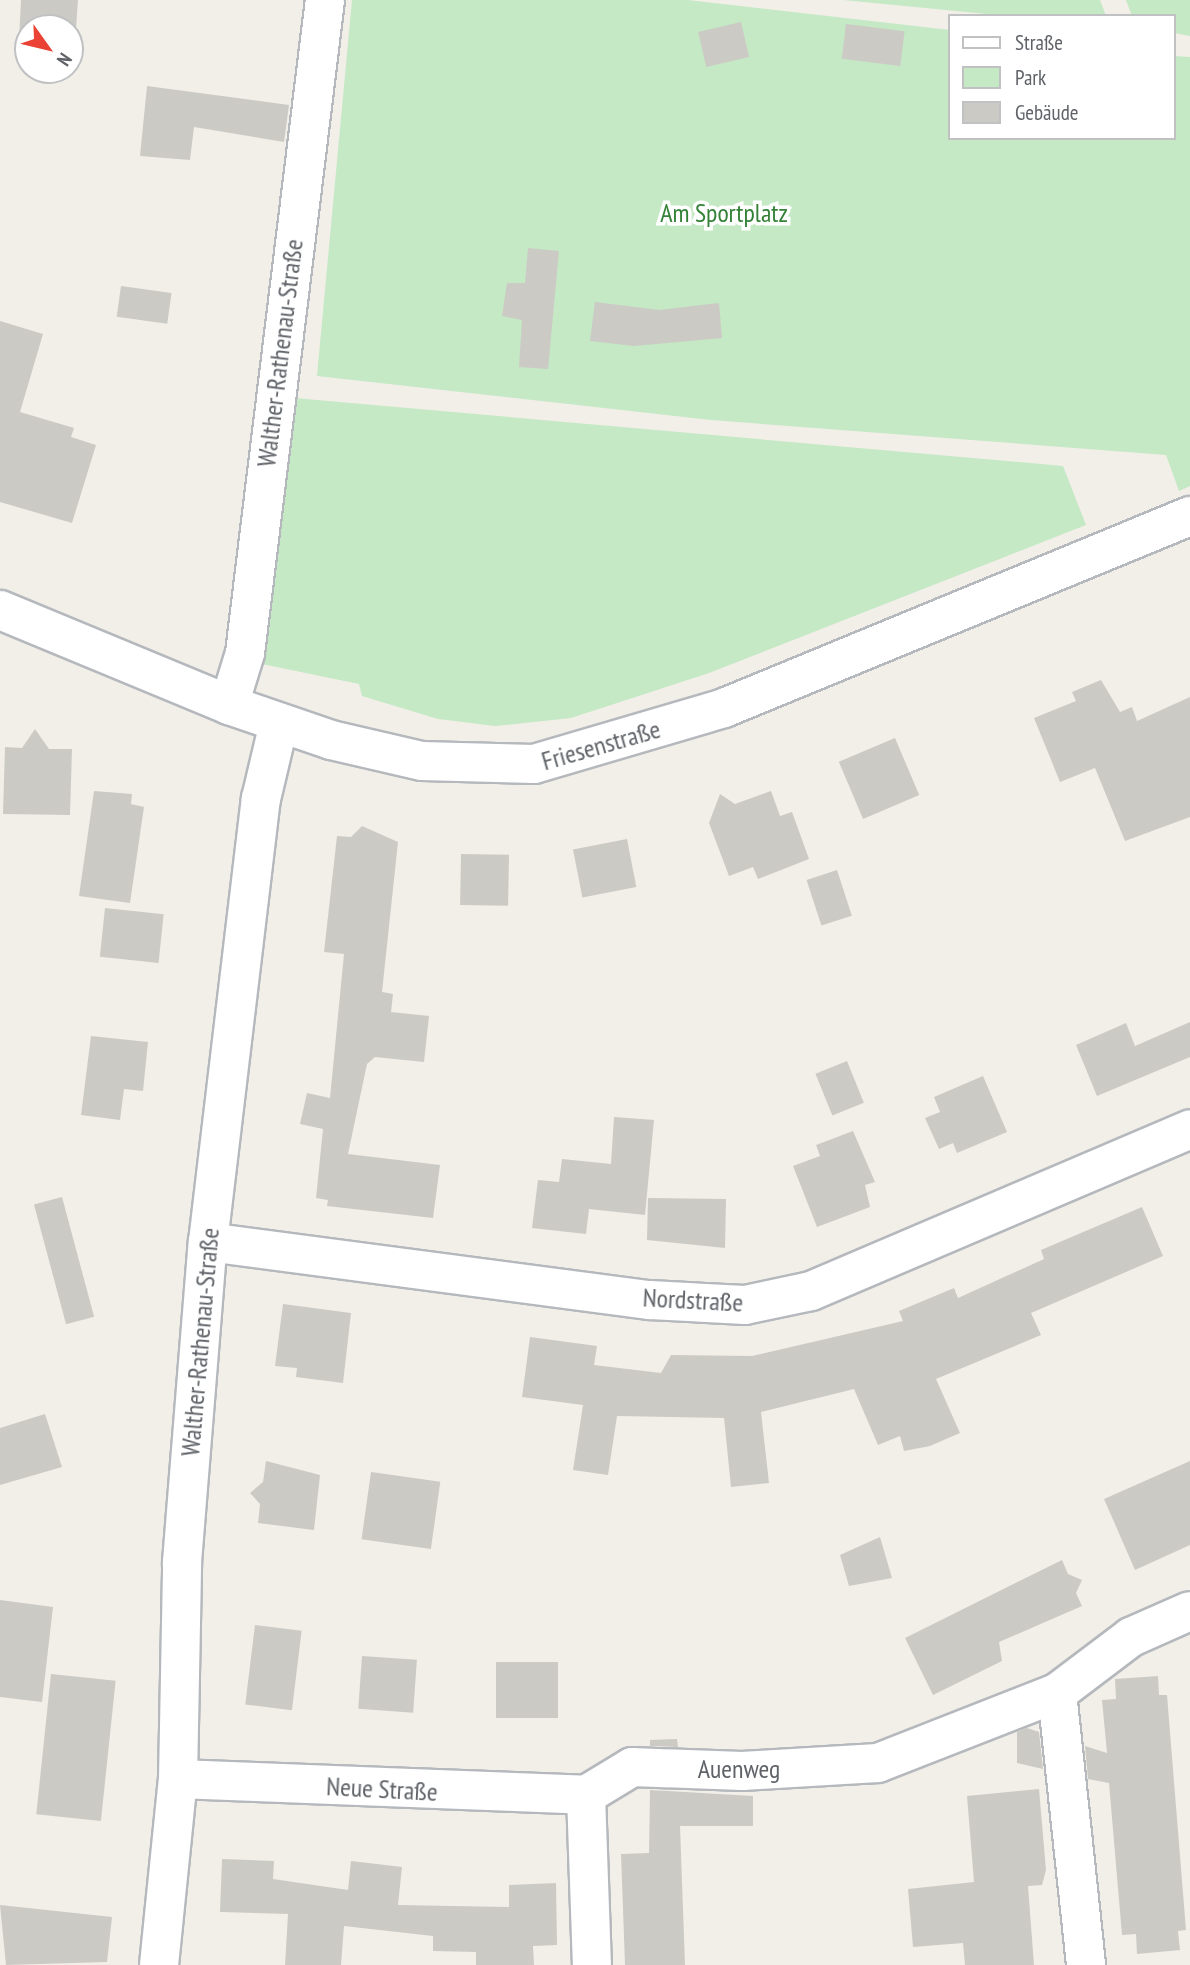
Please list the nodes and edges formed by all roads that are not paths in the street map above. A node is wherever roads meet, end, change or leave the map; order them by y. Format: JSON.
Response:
{"nodes":[{"id":1,"x":325,"y":0,"type":"edge"},
{"id":2,"x":1190,"y":516,"type":"edge"},
{"id":3,"x":0,"y":610,"type":"edge"},
{"id":4,"x":229,"y":705,"type":"junction"},
{"id":5,"x":279,"y":723,"type":"junction"},
{"id":6,"x":1190,"y":1129,"type":"edge"},
{"id":7,"x":208,"y":1242,"type":"junction"},
{"id":8,"x":1190,"y":1611,"type":"edge"},
{"id":9,"x":1057,"y":1693,"type":"junction"},
{"id":10,"x":178,"y":1779,"type":"junction"},
{"id":11,"x":586,"y":1795,"type":"junction"},
{"id":12,"x":159,"y":1965,"type":"edge"},
{"id":13,"x":592,"y":1965,"type":"edge"},
{"id":14,"x":1086,"y":1965,"type":"edge"}],
"edges":[{"from":1,"to":4,"type":"street","name":"Walther-Rathenau-Straße"},
{"from":2,"to":5,"type":"street","name":"Friesenstraße"},
{"from":3,"to":4,"type":"street","name":"Friesenstraße"},
{"from":4,"to":5,"type":"street","name":"Friesenstraße"},
{"from":5,"to":7,"type":"street","name":"Walther-Rathenau-Straße"},
{"from":6,"to":7,"type":"street","name":"Nordstraße"},
{"from":7,"to":10,"type":"street","name":"Walther-Rathenau-Straße"},
{"from":8,"to":9,"type":"street","name":"Auenweg"},
{"from":9,"to":11,"type":"street","name":"Auenweg"},
{"from":9,"to":14,"type":"street"},
{"from":10,"to":11,"type":"street","name":"Neue Straße"},
{"from":10,"to":12,"type":"street","name":"Walther-Rathenau-Straße"},
{"from":11,"to":13,"type":"street"}]}
